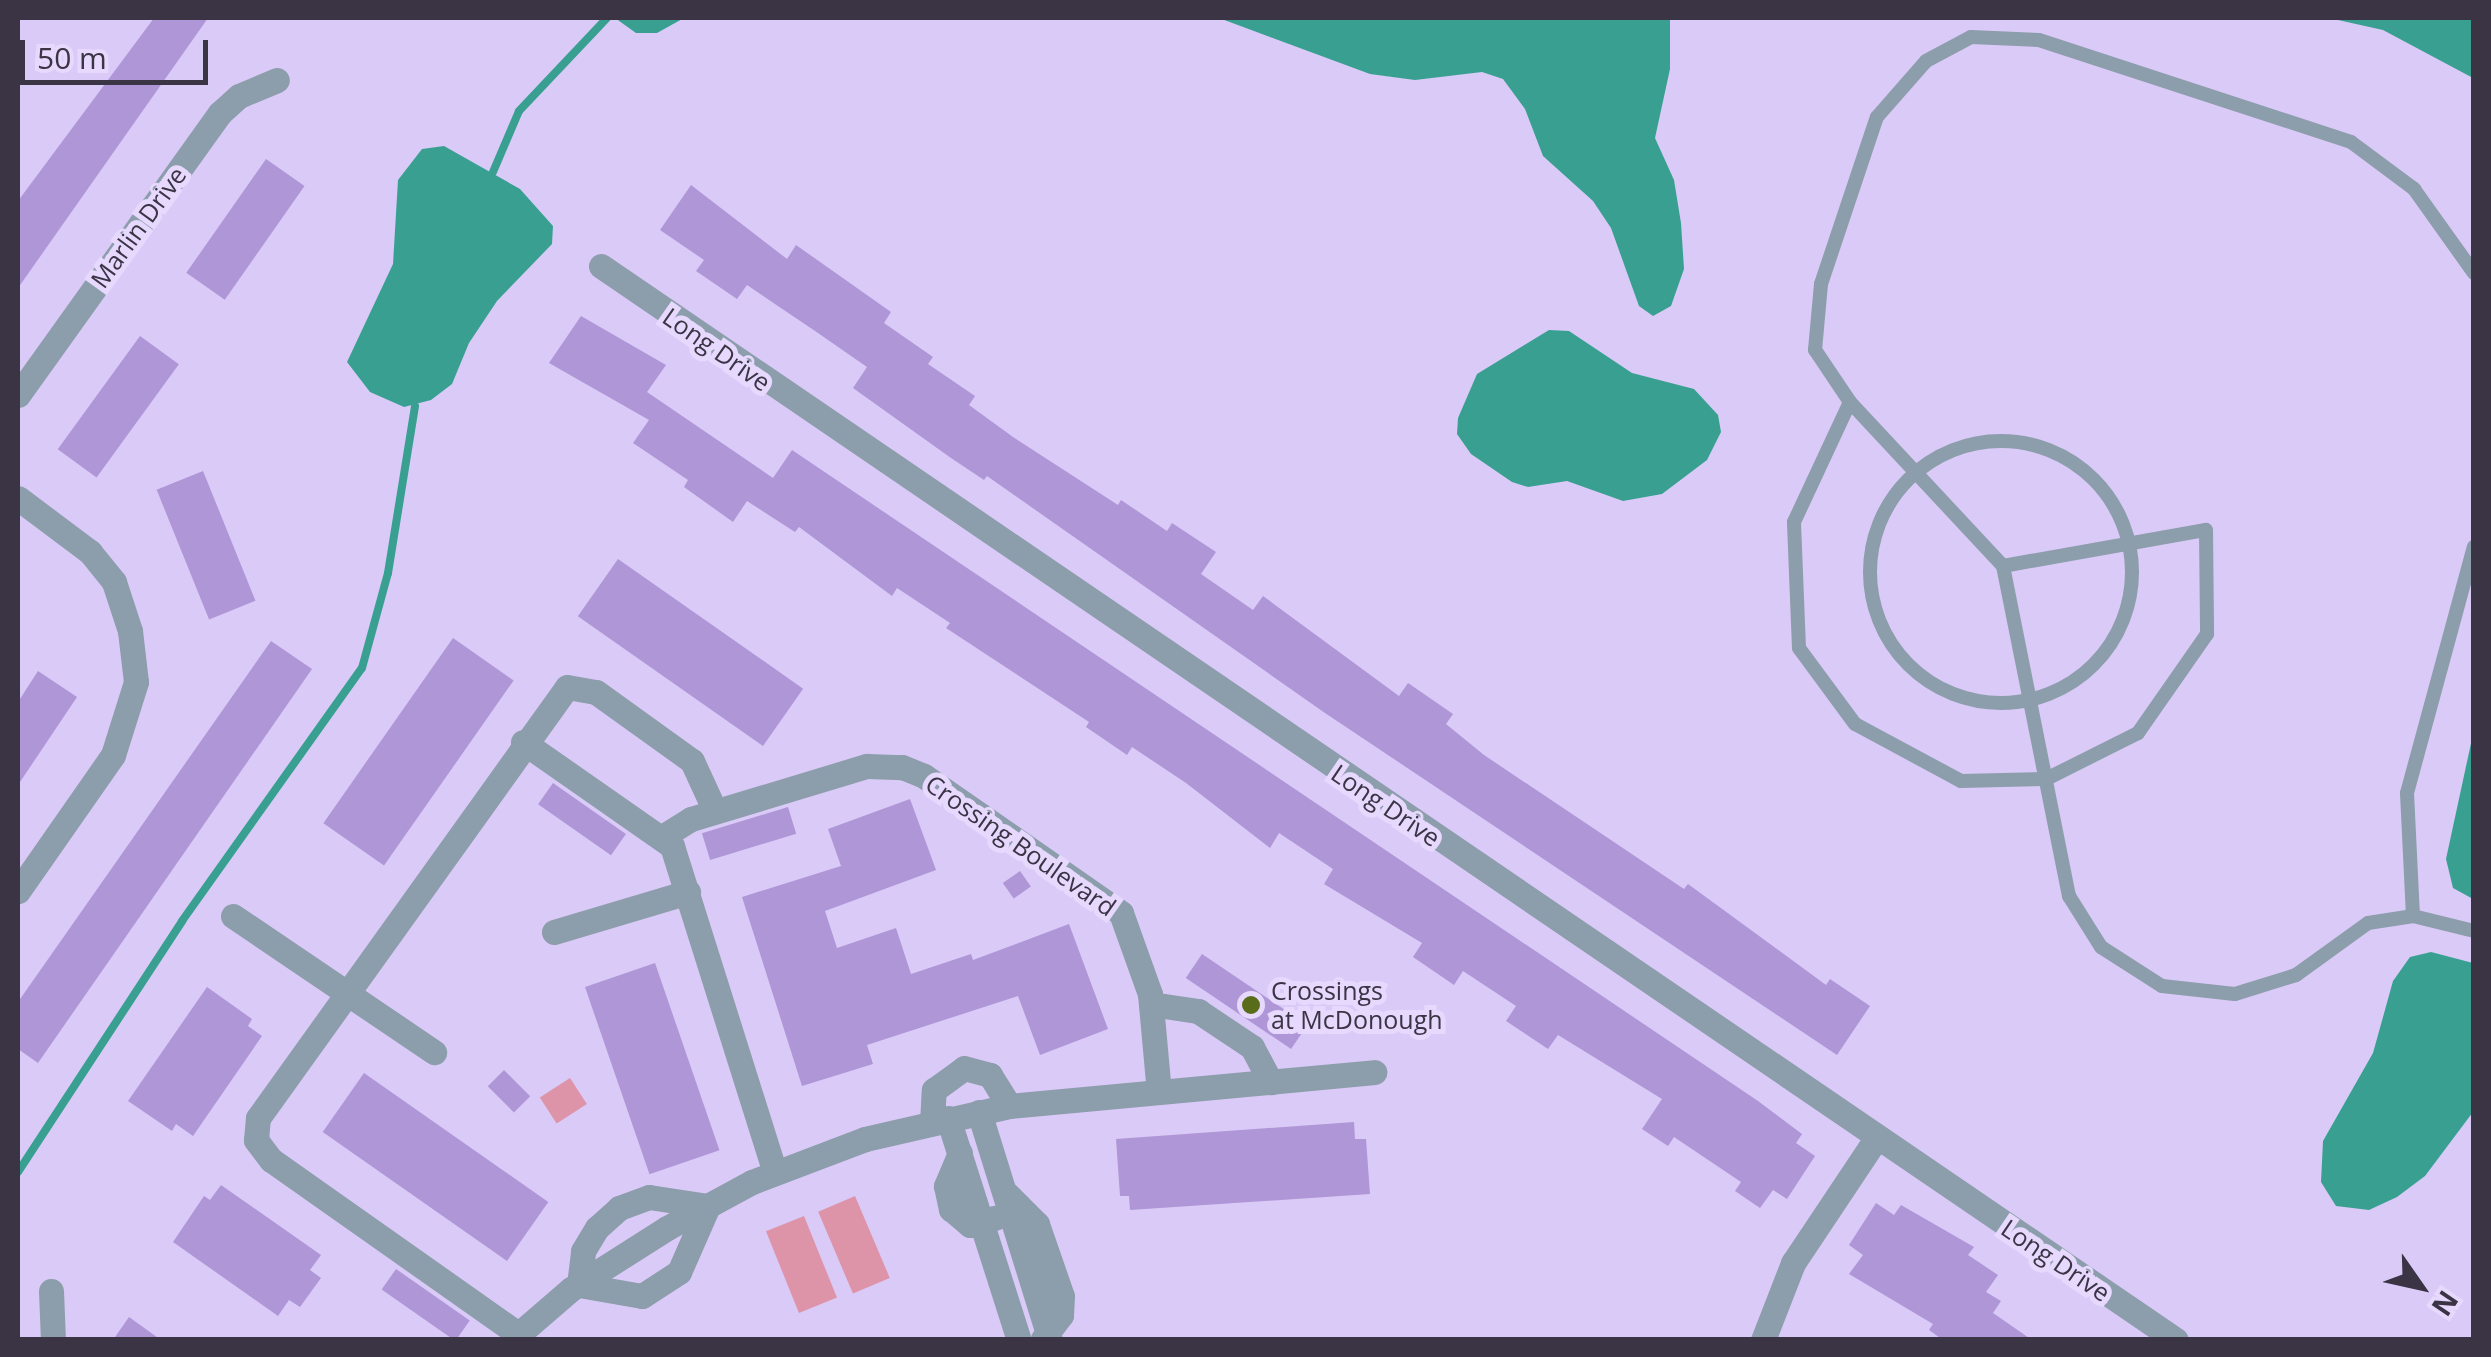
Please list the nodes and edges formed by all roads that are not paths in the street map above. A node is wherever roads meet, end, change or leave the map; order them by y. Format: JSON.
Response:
{"nodes":[{"id":1,"x":277,"y":80,"type":"dead end"},
{"id":2,"x":600,"y":266,"type":"dead end"},
{"id":3,"x":2474,"y":273,"type":"edge"},
{"id":4,"x":18,"y":395,"type":"edge"},
{"id":5,"x":1850,"y":402,"type":"junction"},
{"id":6,"x":1916,"y":472,"type":"junction"},
{"id":7,"x":18,"y":498,"type":"edge"},
{"id":8,"x":2130,"y":543,"type":"junction"},
{"id":9,"x":2474,"y":547,"type":"edge"},
{"id":10,"x":2003,"y":566,"type":"junction"},
{"id":11,"x":2032,"y":700,"type":"junction"},
{"id":12,"x":523,"y":742,"type":"junction"},
{"id":13,"x":2046,"y":779,"type":"junction"},
{"id":14,"x":715,"y":811,"type":"junction"},
{"id":15,"x":662,"y":837,"type":"junction"},
{"id":16,"x":18,"y":891,"type":"edge"},
{"id":17,"x":688,"y":892,"type":"junction"},
{"id":18,"x":232,"y":916,"type":"dead end"},
{"id":19,"x":2413,"y":916,"type":"junction"},
{"id":20,"x":2474,"y":931,"type":"edge"},
{"id":21,"x":554,"y":932,"type":"dead end"},
{"id":22,"x":346,"y":993,"type":"junction"},
{"id":23,"x":1151,"y":1004,"type":"junction"},
{"id":24,"x":434,"y":1052,"type":"dead end"},
{"id":25,"x":1374,"y":1072,"type":"dead end"},
{"id":26,"x":1271,"y":1082,"type":"junction"},
{"id":27,"x":1158,"y":1092,"type":"junction"},
{"id":28,"x":1008,"y":1106,"type":"junction"},
{"id":29,"x":978,"y":1112,"type":"junction"},
{"id":30,"x":940,"y":1121,"type":"junction"},
{"id":31,"x":1874,"y":1140,"type":"junction"},
{"id":32,"x":774,"y":1172,"type":"junction"},
{"id":33,"x":1006,"y":1201,"type":"junction"},
{"id":34,"x":708,"y":1206,"type":"junction"},
{"id":35,"x":982,"y":1222,"type":"junction"},
{"id":36,"x":1038,"y":1263,"type":"junction"},
{"id":37,"x":1000,"y":1278,"type":"junction"},
{"id":38,"x":579,"y":1285,"type":"junction"},
{"id":39,"x":51,"y":1291,"type":"dead end"},
{"id":40,"x":515,"y":1337,"type":"edge"},
{"id":41,"x":1047,"y":1338,"type":"edge"},
{"id":42,"x":53,"y":1340,"type":"edge"},
{"id":43,"x":1019,"y":1340,"type":"edge"},
{"id":44,"x":1764,"y":1340,"type":"edge"},
{"id":45,"x":2176,"y":1340,"type":"edge"}],
"edges":[{"from":1,"to":4,"type":"street","name":"Marlin Drive"},
{"from":2,"to":31,"type":"street","name":"Long Drive"},
{"from":3,"to":5,"type":"lane"},
{"from":5,"to":6,"type":"lane"},
{"from":5,"to":13,"type":"lane"},
{"from":6,"to":8,"type":"lane"},
{"from":6,"to":10,"type":"lane"},
{"from":6,"to":11,"type":"lane"},
{"from":7,"to":16,"type":"street"},
{"from":8,"to":10,"type":"lane"},
{"from":8,"to":11,"type":"lane"},
{"from":8,"to":13,"type":"lane"},
{"from":9,"to":19,"type":"lane"},
{"from":10,"to":11,"type":"lane"},
{"from":11,"to":13,"type":"lane"},
{"from":12,"to":14,"type":"street"},
{"from":12,"to":15,"type":"street"},
{"from":12,"to":22,"type":"street"},
{"from":13,"to":19,"type":"lane"},
{"from":14,"to":15,"type":"street","name":"Crossing Boulevard"},
{"from":14,"to":23,"type":"street","name":"Crossing Boulevard"},
{"from":15,"to":17,"type":"street"},
{"from":17,"to":21,"type":"street"},
{"from":17,"to":32,"type":"street"},
{"from":18,"to":22,"type":"street"},
{"from":19,"to":20,"type":"lane"},
{"from":22,"to":24,"type":"street"},
{"from":22,"to":40,"type":"street"},
{"from":23,"to":26,"type":"street"},
{"from":23,"to":27,"type":"street","name":"Crossing Boulevard"},
{"from":25,"to":26,"type":"street"},
{"from":26,"to":27,"type":"street"},
{"from":27,"to":28,"type":"street"},
{"from":28,"to":29,"type":"street"},
{"from":28,"to":30,"type":"street"},
{"from":29,"to":30,"type":"street"},
{"from":29,"to":33,"type":"street"},
{"from":30,"to":32,"type":"street"},
{"from":30,"to":35,"type":"street"},
{"from":31,"to":44,"type":"street"},
{"from":31,"to":45,"type":"street","name":"Long Drive"},
{"from":32,"to":34,"type":"street"},
{"from":33,"to":35,"type":"street"},
{"from":33,"to":36,"type":"street"},
{"from":34,"to":38,"type":"street"},
{"from":34,"to":38,"type":"street"},
{"from":34,"to":38,"type":"street"},
{"from":35,"to":37,"type":"street"},
{"from":36,"to":37,"type":"street"},
{"from":36,"to":41,"type":"street"},
{"from":37,"to":43,"type":"street"},
{"from":38,"to":40,"type":"street"},
{"from":39,"to":42,"type":"street"}]}
